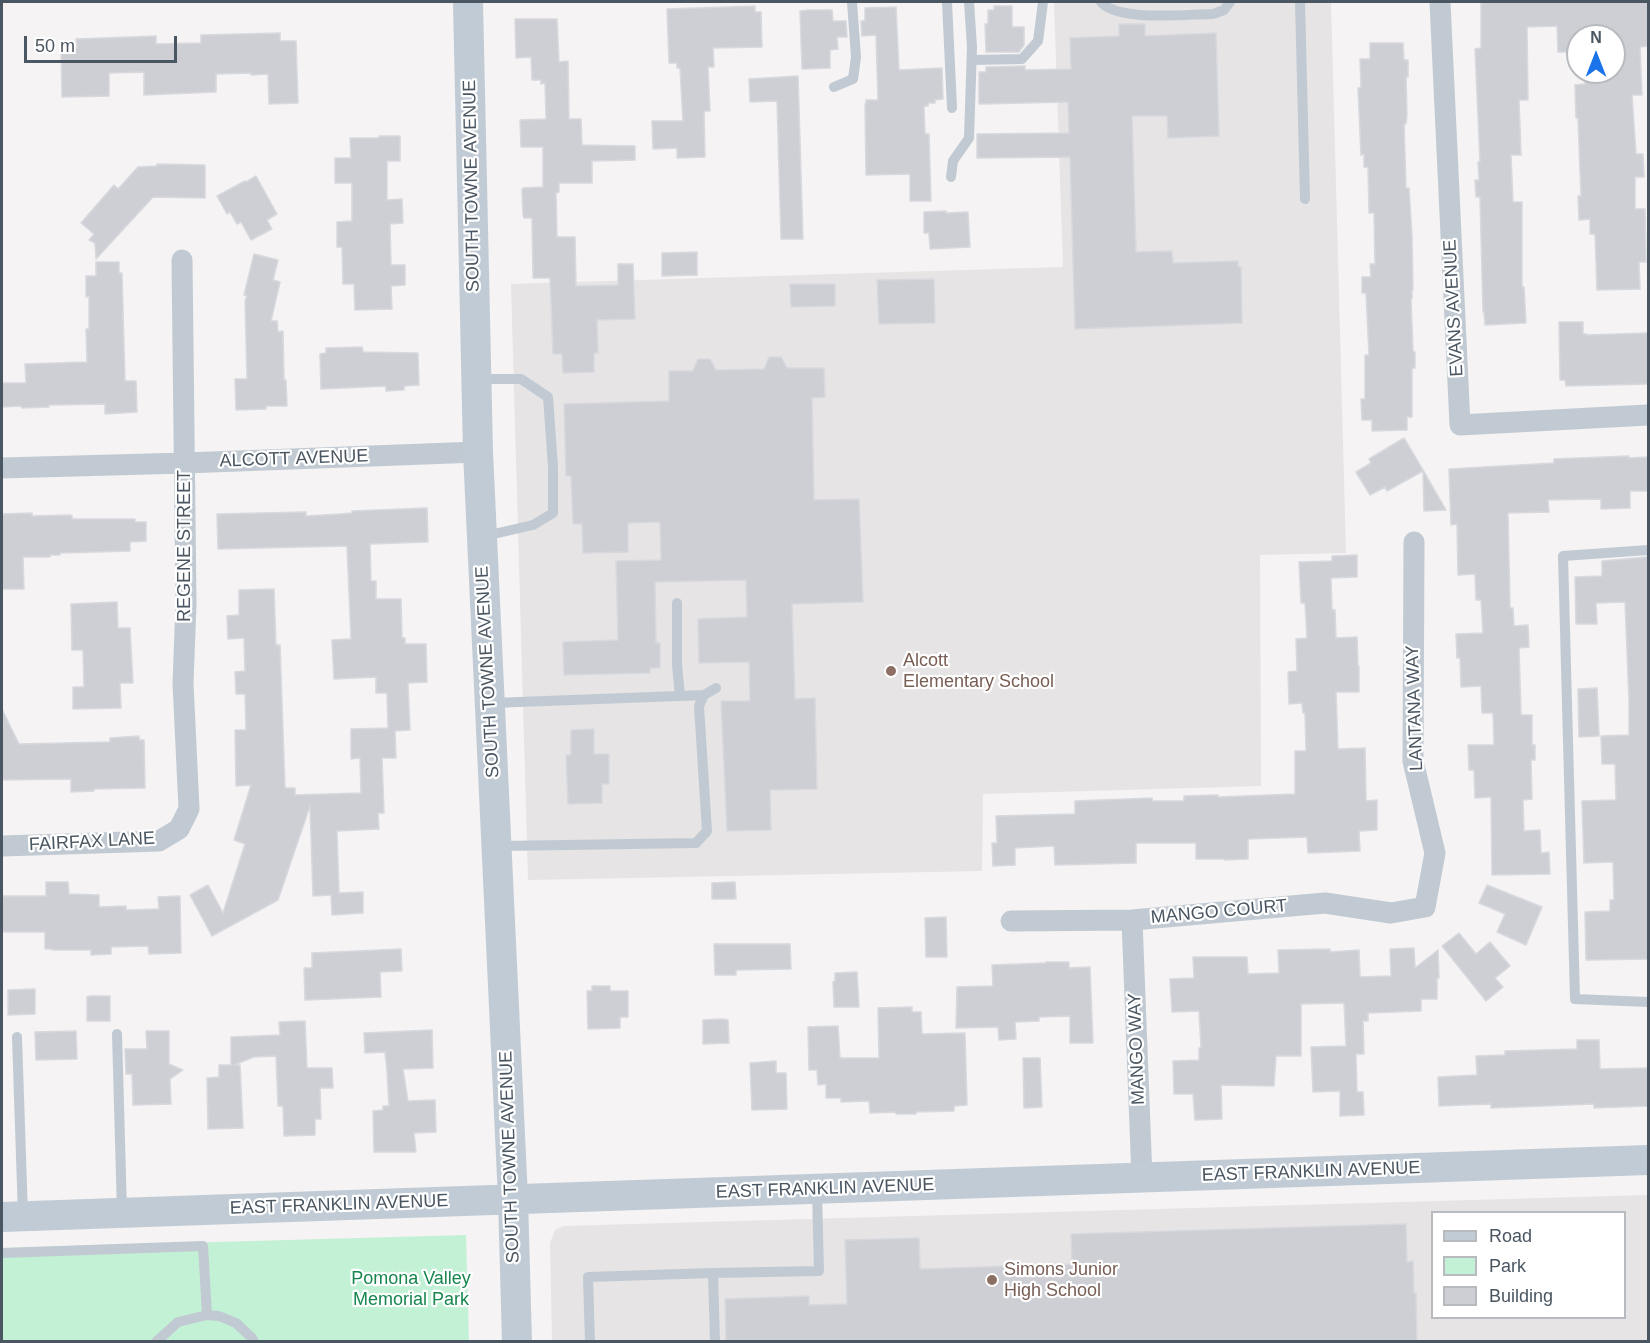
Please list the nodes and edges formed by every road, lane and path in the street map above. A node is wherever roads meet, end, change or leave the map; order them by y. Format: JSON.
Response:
{"nodes":[{"id":1,"x":468,"y":2,"type":"edge"},
{"id":2,"x":852,"y":2,"type":"edge"},
{"id":3,"x":947,"y":2,"type":"edge"},
{"id":4,"x":969,"y":2,"type":"edge"},
{"id":5,"x":1043,"y":2,"type":"edge"},
{"id":6,"x":1101,"y":2,"type":"edge"},
{"id":7,"x":1230,"y":2,"type":"edge"},
{"id":8,"x":1300,"y":2,"type":"edge"},
{"id":9,"x":1440,"y":2,"type":"edge"},
{"id":10,"x":972,"y":60,"type":"junction"},
{"id":11,"x":834,"y":87,"type":"dead end"},
{"id":12,"x":952,"y":108,"type":"dead end"},
{"id":13,"x":951,"y":177,"type":"dead end"},
{"id":14,"x":1305,"y":199,"type":"dead end"},
{"id":15,"x":182,"y":260,"type":"dead end"},
{"id":16,"x":476,"y":379,"type":"junction"},
{"id":17,"x":1648,"y":415,"type":"edge"},
{"id":18,"x":478,"y":452,"type":"junction"},
{"id":19,"x":185,"y":463,"type":"junction"},
{"id":20,"x":2,"y":468,"type":"edge"},
{"id":21,"x":482,"y":537,"type":"junction"},
{"id":22,"x":1414,"y":542,"type":"dead end"},
{"id":23,"x":1648,"y":550,"type":"edge"},
{"id":24,"x":677,"y":603,"type":"dead end"},
{"id":25,"x":716,"y":688,"type":"dead end"},
{"id":26,"x":704,"y":695,"type":"junction"},
{"id":27,"x":680,"y":696,"type":"junction"},
{"id":28,"x":490,"y":704,"type":"junction"},
{"id":29,"x":179,"y":829,"type":"joint"},
{"id":30,"x":2,"y":846,"type":"edge"},
{"id":31,"x":496,"y":846,"type":"junction"},
{"id":32,"x":1425,"y":907,"type":"joint"},
{"id":33,"x":1132,"y":920,"type":"junction"},
{"id":34,"x":1011,"y":921,"type":"dead end"},
{"id":35,"x":1648,"y":1002,"type":"edge"},
{"id":36,"x":117,"y":1034,"type":"dead end"},
{"id":37,"x":17,"y":1037,"type":"dead end"},
{"id":38,"x":1648,"y":1160,"type":"edge"},
{"id":39,"x":1142,"y":1178,"type":"junction"},
{"id":40,"x":817,"y":1189,"type":"junction"},
{"id":41,"x":513,"y":1199,"type":"junction"},
{"id":42,"x":122,"y":1213,"type":"junction"},
{"id":43,"x":12,"y":1217,"type":"edge"},
{"id":44,"x":2,"y":1253,"type":"edge"},
{"id":45,"x":713,"y":1273,"type":"junction"},
{"id":46,"x":207,"y":1315,"type":"junction"},
{"id":47,"x":156,"y":1341,"type":"edge"},
{"id":48,"x":254,"y":1341,"type":"edge"},
{"id":49,"x":518,"y":1341,"type":"edge"},
{"id":50,"x":590,"y":1341,"type":"edge"},
{"id":51,"x":715,"y":1341,"type":"edge"}],
"edges":[{"from":1,"to":16,"type":"street","name":"SOUTH TOWNE AVENUE"},
{"from":2,"to":11,"type":"lane"},
{"from":3,"to":12,"type":"lane"},
{"from":4,"to":10,"type":"lane"},
{"from":5,"to":10,"type":"lane"},
{"from":6,"to":7,"type":"lane"},
{"from":8,"to":14,"type":"lane"},
{"from":9,"to":17,"type":"street","name":"EVANS AVENUE"},
{"from":10,"to":13,"type":"lane"},
{"from":15,"to":19,"type":"street","name":"REGENE STREET"},
{"from":16,"to":18,"type":"street","name":"SOUTH TOWNE AVENUE"},
{"from":16,"to":21,"type":"lane"},
{"from":18,"to":19,"type":"street","name":"ALCOTT AVENUE"},
{"from":18,"to":21,"type":"street","name":"SOUTH TOWNE AVENUE"},
{"from":19,"to":20,"type":"street","name":"ALCOTT AVENUE"},
{"from":19,"to":29,"type":"street","name":"REGENE STREET"},
{"from":21,"to":28,"type":"street","name":"SOUTH TOWNE AVENUE"},
{"from":22,"to":32,"type":"street","name":"LANTANA WAY"},
{"from":23,"to":35,"type":"lane"},
{"from":24,"to":27,"type":"lane"},
{"from":25,"to":26,"type":"lane"},
{"from":26,"to":27,"type":"lane"},
{"from":26,"to":31,"type":"lane"},
{"from":27,"to":28,"type":"lane"},
{"from":28,"to":31,"type":"street","name":"SOUTH TOWNE AVENUE"},
{"from":29,"to":30,"type":"street","name":"FAIRFAX LANE"},
{"from":31,"to":41,"type":"street","name":"SOUTH TOWNE AVENUE"},
{"from":32,"to":33,"type":"street","name":"MANGO COURT"},
{"from":33,"to":34,"type":"street","name":"MANGO COURT"},
{"from":33,"to":39,"type":"street","name":"MANGO WAY"},
{"from":36,"to":42,"type":"lane"},
{"from":37,"to":43,"type":"lane"},
{"from":38,"to":39,"type":"street","name":"EAST FRANKLIN AVENUE"},
{"from":39,"to":40,"type":"street","name":"EAST FRANKLIN AVENUE"},
{"from":40,"to":41,"type":"street","name":"EAST FRANKLIN AVENUE"},
{"from":40,"to":45,"type":"lane"},
{"from":41,"to":42,"type":"street","name":"EAST FRANKLIN AVENUE"},
{"from":41,"to":49,"type":"street","name":"SOUTH TOWNE AVENUE"},
{"from":42,"to":43,"type":"street","name":"EAST FRANKLIN AVENUE"},
{"from":44,"to":46,"type":"lane"},
{"from":45,"to":50,"type":"lane"},
{"from":45,"to":51,"type":"lane"},
{"from":46,"to":47,"type":"lane"},
{"from":46,"to":48,"type":"lane"}]}
